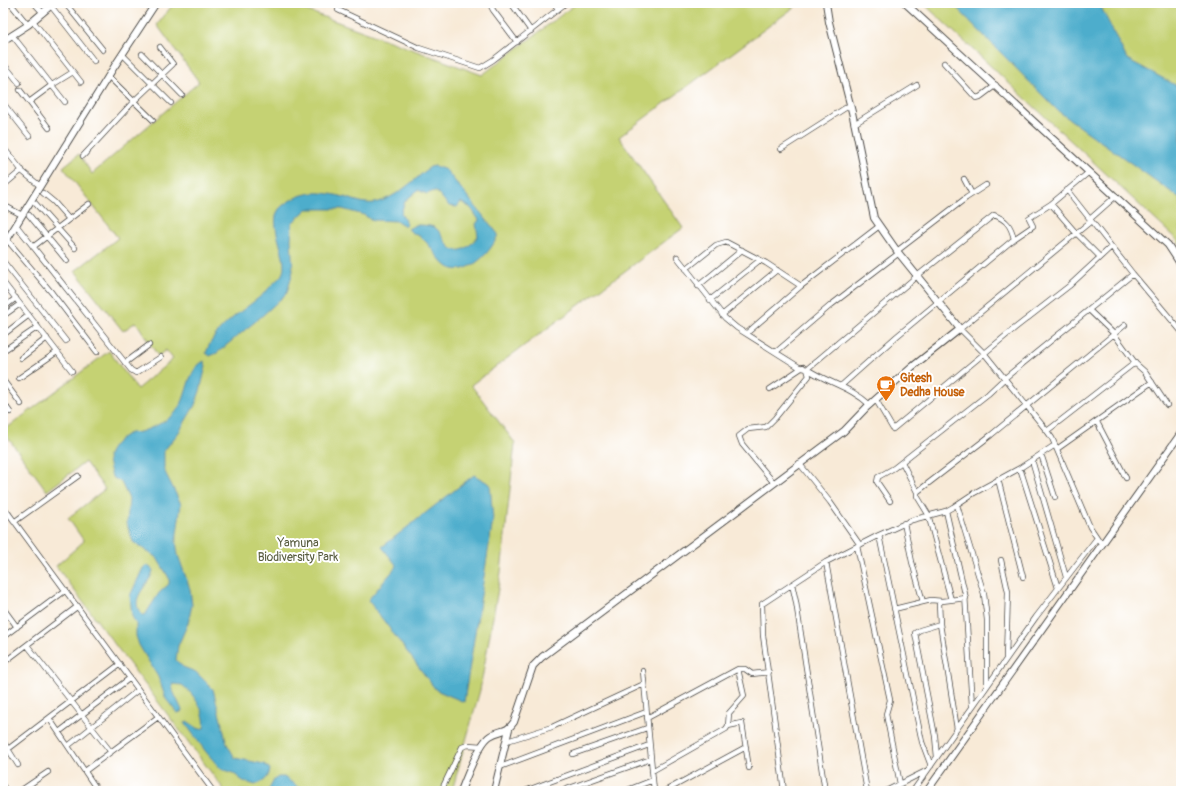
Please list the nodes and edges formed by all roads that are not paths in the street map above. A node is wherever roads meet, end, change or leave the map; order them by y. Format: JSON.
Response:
{"nodes":[{"id":1,"x":10,"y":3,"type":"edge"},
{"id":2,"x":34,"y":3,"type":"edge"},
{"id":3,"x":66,"y":3,"type":"edge"},
{"id":4,"x":145,"y":3,"type":"edge"},
{"id":5,"x":494,"y":3,"type":"edge"},
{"id":6,"x":511,"y":3,"type":"edge"},
{"id":7,"x":554,"y":3,"type":"edge"},
{"id":8,"x":566,"y":3,"type":"edge"},
{"id":9,"x":826,"y":3,"type":"edge"},
{"id":10,"x":905,"y":3,"type":"edge"},
{"id":11,"x":52,"y":4,"type":"edge"},
{"id":12,"x":155,"y":5,"type":"edge"},
{"id":13,"x":338,"y":10,"type":"dead end"},
{"id":14,"x":558,"y":10,"type":"junction"},
{"id":15,"x":43,"y":13,"type":"junction"},
{"id":16,"x":30,"y":23,"type":"junction"},
{"id":17,"x":531,"y":31,"type":"junction"},
{"id":18,"x":12,"y":35,"type":"junction"},
{"id":19,"x":3,"y":41,"type":"edge"},
{"id":20,"x":517,"y":42,"type":"junction"},
{"id":21,"x":160,"y":47,"type":"dead end"},
{"id":22,"x":103,"y":50,"type":"dead end"},
{"id":23,"x":122,"y":54,"type":"junction"},
{"id":24,"x":142,"y":54,"type":"dead end"},
{"id":25,"x":94,"y":61,"type":"dead end"},
{"id":26,"x":944,"y":62,"type":"dead end"},
{"id":27,"x":3,"y":63,"type":"edge"},
{"id":28,"x":73,"y":72,"type":"junction"},
{"id":29,"x":162,"y":74,"type":"junction"},
{"id":30,"x":108,"y":76,"type":"junction"},
{"id":31,"x":81,"y":82,"type":"dead end"},
{"id":32,"x":19,"y":83,"type":"dead end"},
{"id":33,"x":153,"y":83,"type":"junction"},
{"id":34,"x":52,"y":85,"type":"junction"},
{"id":35,"x":917,"y":85,"type":"dead end"},
{"id":36,"x":996,"y":85,"type":"junction"},
{"id":37,"x":20,"y":90,"type":"dead end"},
{"id":38,"x":182,"y":95,"type":"dead end"},
{"id":39,"x":134,"y":101,"type":"junction"},
{"id":40,"x":29,"y":102,"type":"junction"},
{"id":41,"x":65,"y":102,"type":"dead end"},
{"id":42,"x":3,"y":103,"type":"edge"},
{"id":43,"x":171,"y":103,"type":"dead end"},
{"id":44,"x":850,"y":105,"type":"junction"},
{"id":45,"x":153,"y":120,"type":"dead end"},
{"id":46,"x":854,"y":124,"type":"junction"},
{"id":47,"x":49,"y":128,"type":"dead end"},
{"id":48,"x":29,"y":136,"type":"dead end"},
{"id":49,"x":3,"y":147,"type":"edge"},
{"id":50,"x":781,"y":149,"type":"dead end"},
{"id":51,"x":83,"y":156,"type":"dead end"},
{"id":52,"x":23,"y":172,"type":"junction"},
{"id":53,"x":1089,"y":172,"type":"junction"},
{"id":54,"x":964,"y":179,"type":"dead end"},
{"id":55,"x":986,"y":185,"type":"dead end"},
{"id":56,"x":3,"y":186,"type":"edge"},
{"id":57,"x":40,"y":186,"type":"junction"},
{"id":58,"x":1067,"y":190,"type":"junction"},
{"id":59,"x":43,"y":193,"type":"dead end"},
{"id":60,"x":972,"y":194,"type":"junction"},
{"id":61,"x":1116,"y":196,"type":"junction"},
{"id":62,"x":35,"y":203,"type":"dead end"},
{"id":63,"x":89,"y":204,"type":"dead end"},
{"id":64,"x":1051,"y":204,"type":"junction"},
{"id":65,"x":4,"y":205,"type":"edge"},
{"id":66,"x":26,"y":215,"type":"junction"},
{"id":67,"x":68,"y":218,"type":"junction"},
{"id":68,"x":1090,"y":220,"type":"junction"},
{"id":69,"x":16,"y":225,"type":"junction"},
{"id":70,"x":58,"y":226,"type":"junction"},
{"id":71,"x":878,"y":227,"type":"junction"},
{"id":72,"x":1076,"y":233,"type":"junction"},
{"id":73,"x":46,"y":235,"type":"junction"},
{"id":74,"x":5,"y":237,"type":"edge"},
{"id":75,"x":1014,"y":239,"type":"junction"},
{"id":76,"x":3,"y":246,"type":"edge"},
{"id":77,"x":33,"y":247,"type":"junction"},
{"id":78,"x":1111,"y":247,"type":"junction"},
{"id":79,"x":75,"y":248,"type":"dead end"},
{"id":80,"x":742,"y":250,"type":"junction"},
{"id":81,"x":898,"y":252,"type":"junction"},
{"id":82,"x":677,"y":257,"type":"dead end"},
{"id":83,"x":1100,"y":257,"type":"junction"},
{"id":84,"x":760,"y":260,"type":"junction"},
{"id":85,"x":3,"y":261,"type":"edge"},
{"id":86,"x":67,"y":261,"type":"dead end"},
{"id":87,"x":1181,"y":264,"type":"edge"},
{"id":88,"x":686,"y":269,"type":"junction"},
{"id":89,"x":777,"y":270,"type":"junction"},
{"id":90,"x":1133,"y":274,"type":"junction"},
{"id":91,"x":917,"y":276,"type":"junction"},
{"id":92,"x":3,"y":282,"type":"edge"},
{"id":93,"x":698,"y":286,"type":"junction"},
{"id":94,"x":801,"y":286,"type":"junction"},
{"id":95,"x":16,"y":298,"type":"junction"},
{"id":96,"x":710,"y":300,"type":"junction"},
{"id":97,"x":938,"y":302,"type":"junction"},
{"id":98,"x":20,"y":304,"type":"junction"},
{"id":99,"x":3,"y":308,"type":"edge"},
{"id":100,"x":1089,"y":310,"type":"junction"},
{"id":101,"x":29,"y":315,"type":"junction"},
{"id":102,"x":722,"y":315,"type":"junction"},
{"id":103,"x":3,"y":316,"type":"edge"},
{"id":104,"x":1125,"y":325,"type":"dead end"},
{"id":105,"x":38,"y":326,"type":"junction"},
{"id":106,"x":960,"y":329,"type":"junction"},
{"id":107,"x":1181,"y":331,"type":"edge"},
{"id":108,"x":747,"y":333,"type":"junction"},
{"id":109,"x":3,"y":334,"type":"edge"},
{"id":110,"x":1114,"y":334,"type":"junction"},
{"id":111,"x":47,"y":338,"type":"junction"},
{"id":112,"x":66,"y":341,"type":"dead end"},
{"id":113,"x":149,"y":345,"type":"dead end"},
{"id":114,"x":3,"y":351,"type":"edge"},
{"id":115,"x":57,"y":352,"type":"junction"},
{"id":116,"x":97,"y":352,"type":"dead end"},
{"id":117,"x":776,"y":352,"type":"junction"},
{"id":118,"x":984,"y":353,"type":"junction"},
{"id":119,"x":161,"y":357,"type":"dead end"},
{"id":120,"x":21,"y":358,"type":"dead end"},
{"id":121,"x":125,"y":363,"type":"junction"},
{"id":122,"x":1136,"y":364,"type":"junction"},
{"id":123,"x":805,"y":368,"type":"junction"},
{"id":124,"x":72,"y":371,"type":"dead end"},
{"id":125,"x":20,"y":378,"type":"dead end"},
{"id":126,"x":1005,"y":378,"type":"junction"},
{"id":127,"x":3,"y":380,"type":"edge"},
{"id":128,"x":1152,"y":382,"type":"junction"},
{"id":129,"x":842,"y":385,"type":"junction"},
{"id":130,"x":770,"y":389,"type":"dead end"},
{"id":131,"x":876,"y":400,"type":"junction"},
{"id":132,"x":3,"y":402,"type":"edge"},
{"id":133,"x":21,"y":404,"type":"dead end"},
{"id":134,"x":870,"y":405,"type":"junction"},
{"id":135,"x":1167,"y":405,"type":"dead end"},
{"id":136,"x":1026,"y":406,"type":"junction"},
{"id":137,"x":10,"y":412,"type":"dead end"},
{"id":138,"x":1097,"y":422,"type":"junction"},
{"id":139,"x":1047,"y":431,"type":"junction"},
{"id":140,"x":1181,"y":433,"type":"edge"},
{"id":141,"x":1055,"y":444,"type":"junction"},
{"id":142,"x":1057,"y":450,"type":"junction"},
{"id":143,"x":1041,"y":454,"type":"junction"},
{"id":144,"x":1032,"y":460,"type":"junction"},
{"id":145,"x":902,"y":462,"type":"junction"},
{"id":146,"x":799,"y":463,"type":"junction"},
{"id":147,"x":1020,"y":468,"type":"junction"},
{"id":148,"x":78,"y":476,"type":"dead end"},
{"id":149,"x":1126,"y":478,"type":"dead end"},
{"id":150,"x":998,"y":479,"type":"junction"},
{"id":151,"x":774,"y":483,"type":"junction"},
{"id":152,"x":917,"y":492,"type":"junction"},
{"id":153,"x":1055,"y":497,"type":"dead end"},
{"id":154,"x":890,"y":501,"type":"dead end"},
{"id":155,"x":958,"y":505,"type":"junction"},
{"id":156,"x":3,"y":506,"type":"edge"},
{"id":157,"x":946,"y":511,"type":"junction"},
{"id":158,"x":9,"y":514,"type":"junction"},
{"id":159,"x":928,"y":514,"type":"junction"},
{"id":160,"x":3,"y":518,"type":"edge"},
{"id":161,"x":14,"y":522,"type":"junction"},
{"id":162,"x":904,"y":523,"type":"junction"},
{"id":163,"x":879,"y":535,"type":"junction"},
{"id":164,"x":1097,"y":538,"type":"junction"},
{"id":165,"x":858,"y":545,"type":"junction"},
{"id":166,"x":1102,"y":545,"type":"junction"},
{"id":167,"x":1001,"y":560,"type":"dead end"},
{"id":168,"x":826,"y":562,"type":"junction"},
{"id":169,"x":1023,"y":577,"type":"dead end"},
{"id":170,"x":1066,"y":577,"type":"junction"},
{"id":171,"x":792,"y":584,"type":"junction"},
{"id":172,"x":1058,"y":588,"type":"junction"},
{"id":173,"x":66,"y":590,"type":"junction"},
{"id":174,"x":966,"y":598,"type":"junction"},
{"id":175,"x":951,"y":600,"type":"junction"},
{"id":176,"x":942,"y":601,"type":"junction"},
{"id":177,"x":923,"y":602,"type":"junction"},
{"id":178,"x":78,"y":606,"type":"junction"},
{"id":179,"x":3,"y":608,"type":"edge"},
{"id":180,"x":894,"y":609,"type":"junction"},
{"id":181,"x":940,"y":624,"type":"junction"},
{"id":182,"x":17,"y":626,"type":"junction"},
{"id":183,"x":3,"y":637,"type":"edge"},
{"id":184,"x":27,"y":645,"type":"junction"},
{"id":185,"x":1006,"y":658,"type":"junction"},
{"id":186,"x":3,"y":663,"type":"edge"},
{"id":187,"x":120,"y":664,"type":"junction"},
{"id":188,"x":738,"y":669,"type":"junction"},
{"id":189,"x":643,"y":671,"type":"dead end"},
{"id":190,"x":769,"y":672,"type":"junction"},
{"id":191,"x":130,"y":678,"type":"junction"},
{"id":192,"x":644,"y":684,"type":"junction"},
{"id":193,"x":987,"y":685,"type":"junction"},
{"id":194,"x":138,"y":690,"type":"junction"},
{"id":195,"x":72,"y":701,"type":"junction"},
{"id":196,"x":972,"y":706,"type":"junction"},
{"id":197,"x":646,"y":712,"type":"junction"},
{"id":198,"x":82,"y":714,"type":"junction"},
{"id":199,"x":158,"y":717,"type":"junction"},
{"id":200,"x":49,"y":718,"type":"junction"},
{"id":201,"x":647,"y":718,"type":"junction"},
{"id":202,"x":728,"y":726,"type":"junction"},
{"id":203,"x":94,"y":727,"type":"junction"},
{"id":204,"x":647,"y":728,"type":"junction"},
{"id":205,"x":509,"y":729,"type":"junction"},
{"id":206,"x":956,"y":729,"type":"junction"},
{"id":207,"x":59,"y":732,"type":"junction"},
{"id":208,"x":3,"y":741,"type":"edge"},
{"id":209,"x":507,"y":741,"type":"junction"},
{"id":210,"x":649,"y":745,"type":"junction"},
{"id":211,"x":68,"y":746,"type":"junction"},
{"id":212,"x":482,"y":746,"type":"junction"},
{"id":213,"x":746,"y":747,"type":"junction"},
{"id":214,"x":9,"y":749,"type":"junction"},
{"id":215,"x":111,"y":752,"type":"junction"},
{"id":216,"x":3,"y":753,"type":"edge"},
{"id":217,"x":573,"y":754,"type":"dead end"},
{"id":218,"x":937,"y":757,"type":"junction"},
{"id":219,"x":651,"y":759,"type":"junction"},
{"id":220,"x":18,"y":765,"type":"dead end"},
{"id":221,"x":932,"y":766,"type":"junction"},
{"id":222,"x":500,"y":767,"type":"junction"},
{"id":223,"x":749,"y":768,"type":"dead end"},
{"id":224,"x":86,"y":771,"type":"junction"},
{"id":225,"x":652,"y":771,"type":"junction"},
{"id":226,"x":928,"y":771,"type":"junction"},
{"id":227,"x":48,"y":772,"type":"dead end"},
{"id":228,"x":653,"y":780,"type":"junction"},
{"id":229,"x":900,"y":784,"type":"junction"},
{"id":230,"x":3,"y":786,"type":"edge"},
{"id":231,"x":6,"y":791,"type":"edge"},
{"id":232,"x":20,"y":791,"type":"edge"},
{"id":233,"x":98,"y":791,"type":"edge"},
{"id":234,"x":213,"y":791,"type":"edge"},
{"id":235,"x":441,"y":791,"type":"edge"},
{"id":236,"x":461,"y":791,"type":"edge"},
{"id":237,"x":494,"y":791,"type":"edge"},
{"id":238,"x":525,"y":791,"type":"edge"},
{"id":239,"x":561,"y":791,"type":"edge"},
{"id":240,"x":625,"y":791,"type":"edge"},
{"id":241,"x":654,"y":791,"type":"edge"},
{"id":242,"x":665,"y":791,"type":"edge"},
{"id":243,"x":784,"y":791,"type":"edge"},
{"id":244,"x":825,"y":791,"type":"edge"},
{"id":245,"x":867,"y":791,"type":"edge"},
{"id":246,"x":886,"y":791,"type":"edge"},
{"id":247,"x":913,"y":791,"type":"edge"},
{"id":248,"x":928,"y":791,"type":"edge"}],
"edges":[{"from":1,"to":16,"type":"street"},
{"from":2,"to":15,"type":"street"},
{"from":3,"to":22,"type":"street"},
{"from":4,"to":12,"type":"street"},
{"from":5,"to":20,"type":"street"},
{"from":6,"to":17,"type":"street"},
{"from":7,"to":14,"type":"street"},
{"from":8,"to":14,"type":"street"},
{"from":9,"to":44,"type":"street"},
{"from":10,"to":36,"type":"street"},
{"from":11,"to":15,"type":"street"},
{"from":11,"to":25,"type":"street"},
{"from":12,"to":23,"type":"street"},
{"from":13,"to":20,"type":"street"},
{"from":14,"to":17,"type":"street"},
{"from":15,"to":16,"type":"street"},
{"from":16,"to":18,"type":"street"},
{"from":16,"to":28,"type":"street"},
{"from":17,"to":20,"type":"street"},
{"from":18,"to":19,"type":"street"},
{"from":18,"to":34,"type":"street"},
{"from":21,"to":29,"type":"street"},
{"from":23,"to":30,"type":"street"},
{"from":23,"to":33,"type":"street"},
{"from":24,"to":29,"type":"street"},
{"from":26,"to":36,"type":"street"},
{"from":27,"to":32,"type":"street"},
{"from":28,"to":31,"type":"street"},
{"from":28,"to":34,"type":"street"},
{"from":29,"to":33,"type":"street"},
{"from":29,"to":38,"type":"street"},
{"from":30,"to":39,"type":"street"},
{"from":30,"to":57,"type":"street"},
{"from":33,"to":39,"type":"street"},
{"from":33,"to":43,"type":"street"},
{"from":34,"to":40,"type":"street"},
{"from":34,"to":41,"type":"street"},
{"from":35,"to":46,"type":"street"},
{"from":36,"to":53,"type":"street"},
{"from":37,"to":40,"type":"street"},
{"from":39,"to":45,"type":"street"},
{"from":39,"to":51,"type":"street"},
{"from":40,"to":47,"type":"street"},
{"from":42,"to":48,"type":"street"},
{"from":44,"to":46,"type":"street"},
{"from":44,"to":50,"type":"street"},
{"from":46,"to":71,"type":"street"},
{"from":49,"to":52,"type":"street"},
{"from":52,"to":56,"type":"street"},
{"from":52,"to":57,"type":"street"},
{"from":53,"to":58,"type":"street"},
{"from":53,"to":61,"type":"street"},
{"from":54,"to":60,"type":"street"},
{"from":55,"to":60,"type":"street"},
{"from":57,"to":66,"type":"street"},
{"from":58,"to":64,"type":"street"},
{"from":58,"to":68,"type":"street"},
{"from":59,"to":67,"type":"street"},
{"from":60,"to":81,"type":"street"},
{"from":61,"to":68,"type":"street"},
{"from":61,"to":87,"type":"street"},
{"from":62,"to":70,"type":"street"},
{"from":63,"to":67,"type":"street"},
{"from":64,"to":72,"type":"street"},
{"from":64,"to":75,"type":"street"},
{"from":65,"to":66,"type":"street"},
{"from":66,"to":69,"type":"street"},
{"from":66,"to":73,"type":"street"},
{"from":67,"to":70,"type":"street"},
{"from":68,"to":72,"type":"street"},
{"from":68,"to":78,"type":"street"},
{"from":69,"to":74,"type":"street"},
{"from":69,"to":77,"type":"street"},
{"from":70,"to":73,"type":"street"},
{"from":70,"to":79,"type":"street"},
{"from":71,"to":81,"type":"street"},
{"from":71,"to":94,"type":"street"},
{"from":72,"to":83,"type":"street"},
{"from":72,"to":106,"type":"street"},
{"from":73,"to":77,"type":"street"},
{"from":73,"to":86,"type":"street"},
{"from":74,"to":76,"type":"street"},
{"from":74,"to":116,"type":"street"},
{"from":75,"to":91,"type":"street"},
{"from":75,"to":97,"type":"street"},
{"from":77,"to":121,"type":"street"},
{"from":78,"to":83,"type":"street"},
{"from":78,"to":90,"type":"street"},
{"from":80,"to":84,"type":"street"},
{"from":80,"to":88,"type":"street"},
{"from":80,"to":93,"type":"street"},
{"from":81,"to":91,"type":"street"},
{"from":81,"to":117,"type":"street"},
{"from":82,"to":88,"type":"street"},
{"from":83,"to":118,"type":"street"},
{"from":84,"to":89,"type":"street"},
{"from":84,"to":96,"type":"street"},
{"from":85,"to":112,"type":"street"},
{"from":88,"to":93,"type":"street"},
{"from":89,"to":94,"type":"street"},
{"from":89,"to":102,"type":"street"},
{"from":90,"to":100,"type":"street"},
{"from":90,"to":107,"type":"street"},
{"from":91,"to":97,"type":"street"},
{"from":91,"to":123,"type":"street"},
{"from":92,"to":95,"type":"street"},
{"from":93,"to":96,"type":"street"},
{"from":94,"to":108,"type":"street"},
{"from":95,"to":98,"type":"street"},
{"from":95,"to":99,"type":"street"},
{"from":96,"to":102,"type":"street"},
{"from":97,"to":106,"type":"street"},
{"from":97,"to":129,"type":"street"},
{"from":98,"to":101,"type":"street"},
{"from":98,"to":103,"type":"street"},
{"from":100,"to":110,"type":"street"},
{"from":100,"to":126,"type":"street"},
{"from":101,"to":105,"type":"street"},
{"from":101,"to":109,"type":"street"},
{"from":102,"to":108,"type":"street"},
{"from":104,"to":110,"type":"street"},
{"from":105,"to":111,"type":"street"},
{"from":105,"to":114,"type":"street"},
{"from":106,"to":118,"type":"street"},
{"from":106,"to":131,"type":"street"},
{"from":108,"to":117,"type":"street"},
{"from":110,"to":122,"type":"street"},
{"from":110,"to":136,"type":"street"},
{"from":111,"to":115,"type":"street"},
{"from":111,"to":120,"type":"street"},
{"from":113,"to":121,"type":"street"},
{"from":115,"to":124,"type":"street"},
{"from":115,"to":125,"type":"street"},
{"from":117,"to":123,"type":"street"},
{"from":118,"to":126,"type":"street"},
{"from":118,"to":131,"type":"street"},
{"from":119,"to":121,"type":"street"},
{"from":122,"to":128,"type":"street"},
{"from":122,"to":139,"type":"street"},
{"from":123,"to":129,"type":"street"},
{"from":123,"to":130,"type":"street"},
{"from":123,"to":151,"type":"street"},
{"from":126,"to":136,"type":"street"},
{"from":126,"to":145,"type":"street"},
{"from":127,"to":133,"type":"street"},
{"from":128,"to":135,"type":"street"},
{"from":128,"to":138,"type":"street"},
{"from":129,"to":134,"type":"street"},
{"from":131,"to":134,"type":"street"},
{"from":132,"to":137,"type":"street"},
{"from":134,"to":146,"type":"street"},
{"from":136,"to":139,"type":"street"},
{"from":136,"to":152,"type":"street"},
{"from":138,"to":142,"type":"street"},
{"from":138,"to":149,"type":"street"},
{"from":139,"to":141,"type":"street"},
{"from":140,"to":166,"type":"street"},
{"from":141,"to":142,"type":"street"},
{"from":141,"to":143,"type":"street"},
{"from":142,"to":164,"type":"street"},
{"from":143,"to":144,"type":"street"},
{"from":143,"to":153,"type":"street"},
{"from":144,"to":147,"type":"street"},
{"from":144,"to":170,"type":"street"},
{"from":145,"to":152,"type":"street"},
{"from":145,"to":154,"type":"street"},
{"from":146,"to":151,"type":"street"},
{"from":146,"to":165,"type":"street"},
{"from":147,"to":150,"type":"street"},
{"from":147,"to":172,"type":"street"},
{"from":148,"to":161,"type":"street"},
{"from":150,"to":155,"type":"street"},
{"from":150,"to":169,"type":"street"},
{"from":151,"to":205,"type":"street"},
{"from":152,"to":159,"type":"street"},
{"from":155,"to":157,"type":"street"},
{"from":155,"to":193,"type":"street"},
{"from":156,"to":158,"type":"street"},
{"from":157,"to":159,"type":"street"},
{"from":157,"to":174,"type":"street"},
{"from":158,"to":160,"type":"street"},
{"from":158,"to":161,"type":"street"},
{"from":159,"to":162,"type":"street"},
{"from":159,"to":175,"type":"street"},
{"from":161,"to":173,"type":"street"},
{"from":162,"to":163,"type":"street"},
{"from":162,"to":177,"type":"street"},
{"from":163,"to":165,"type":"street"},
{"from":163,"to":180,"type":"street"},
{"from":164,"to":166,"type":"street"},
{"from":164,"to":170,"type":"street"},
{"from":165,"to":168,"type":"street"},
{"from":165,"to":229,"type":"street"},
{"from":166,"to":248,"type":"street"},
{"from":167,"to":185,"type":"street"},
{"from":168,"to":171,"type":"street"},
{"from":168,"to":245,"type":"street"},
{"from":170,"to":172,"type":"street"},
{"from":171,"to":190,"type":"street"},
{"from":171,"to":244,"type":"street"},
{"from":172,"to":185,"type":"street"},
{"from":173,"to":178,"type":"street"},
{"from":173,"to":182,"type":"street"},
{"from":174,"to":175,"type":"street"},
{"from":174,"to":196,"type":"street"},
{"from":175,"to":176,"type":"street"},
{"from":176,"to":177,"type":"street"},
{"from":176,"to":181,"type":"street"},
{"from":177,"to":180,"type":"street"},
{"from":178,"to":184,"type":"street"},
{"from":178,"to":187,"type":"street"},
{"from":179,"to":182,"type":"street"},
{"from":180,"to":221,"type":"street"},
{"from":181,"to":206,"type":"street"},
{"from":181,"to":218,"type":"street"},
{"from":182,"to":183,"type":"street"},
{"from":184,"to":186,"type":"street"},
{"from":184,"to":195,"type":"street"},
{"from":185,"to":193,"type":"street"},
{"from":187,"to":191,"type":"street"},
{"from":187,"to":195,"type":"street"},
{"from":188,"to":190,"type":"street"},
{"from":188,"to":201,"type":"street"},
{"from":188,"to":202,"type":"street"},
{"from":189,"to":192,"type":"street"},
{"from":190,"to":243,"type":"street"},
{"from":191,"to":194,"type":"street"},
{"from":191,"to":198,"type":"street"},
{"from":192,"to":197,"type":"street"},
{"from":192,"to":209,"type":"street"},
{"from":193,"to":196,"type":"street"},
{"from":194,"to":199,"type":"street"},
{"from":194,"to":203,"type":"street"},
{"from":195,"to":198,"type":"street"},
{"from":195,"to":200,"type":"street"},
{"from":196,"to":206,"type":"street"},
{"from":197,"to":201,"type":"street"},
{"from":197,"to":222,"type":"street"},
{"from":198,"to":203,"type":"street"},
{"from":198,"to":207,"type":"street"},
{"from":199,"to":215,"type":"street"},
{"from":199,"to":234,"type":"street"},
{"from":200,"to":207,"type":"street"},
{"from":200,"to":214,"type":"street"},
{"from":201,"to":204,"type":"street"},
{"from":202,"to":213,"type":"street"},
{"from":202,"to":225,"type":"street"},
{"from":203,"to":211,"type":"street"},
{"from":203,"to":215,"type":"street"},
{"from":204,"to":210,"type":"street"},
{"from":204,"to":217,"type":"street"},
{"from":205,"to":209,"type":"street"},
{"from":205,"to":212,"type":"street"},
{"from":206,"to":218,"type":"street"},
{"from":207,"to":211,"type":"street"},
{"from":208,"to":214,"type":"street"},
{"from":209,"to":222,"type":"street"},
{"from":210,"to":219,"type":"street"},
{"from":210,"to":238,"type":"street"},
{"from":211,"to":224,"type":"street"},
{"from":212,"to":235,"type":"street"},
{"from":212,"to":236,"type":"street"},
{"from":213,"to":223,"type":"street"},
{"from":213,"to":242,"type":"street"},
{"from":214,"to":216,"type":"street"},
{"from":214,"to":220,"type":"street"},
{"from":215,"to":224,"type":"street"},
{"from":218,"to":221,"type":"street"},
{"from":219,"to":225,"type":"street"},
{"from":219,"to":239,"type":"street"},
{"from":221,"to":226,"type":"street"},
{"from":222,"to":237,"type":"street"},
{"from":224,"to":233,"type":"street"},
{"from":225,"to":228,"type":"street"},
{"from":226,"to":229,"type":"street"},
{"from":226,"to":247,"type":"street"},
{"from":227,"to":232,"type":"street"},
{"from":228,"to":240,"type":"street"},
{"from":228,"to":241,"type":"street"},
{"from":229,"to":246,"type":"street"},
{"from":230,"to":231,"type":"street"}]}
